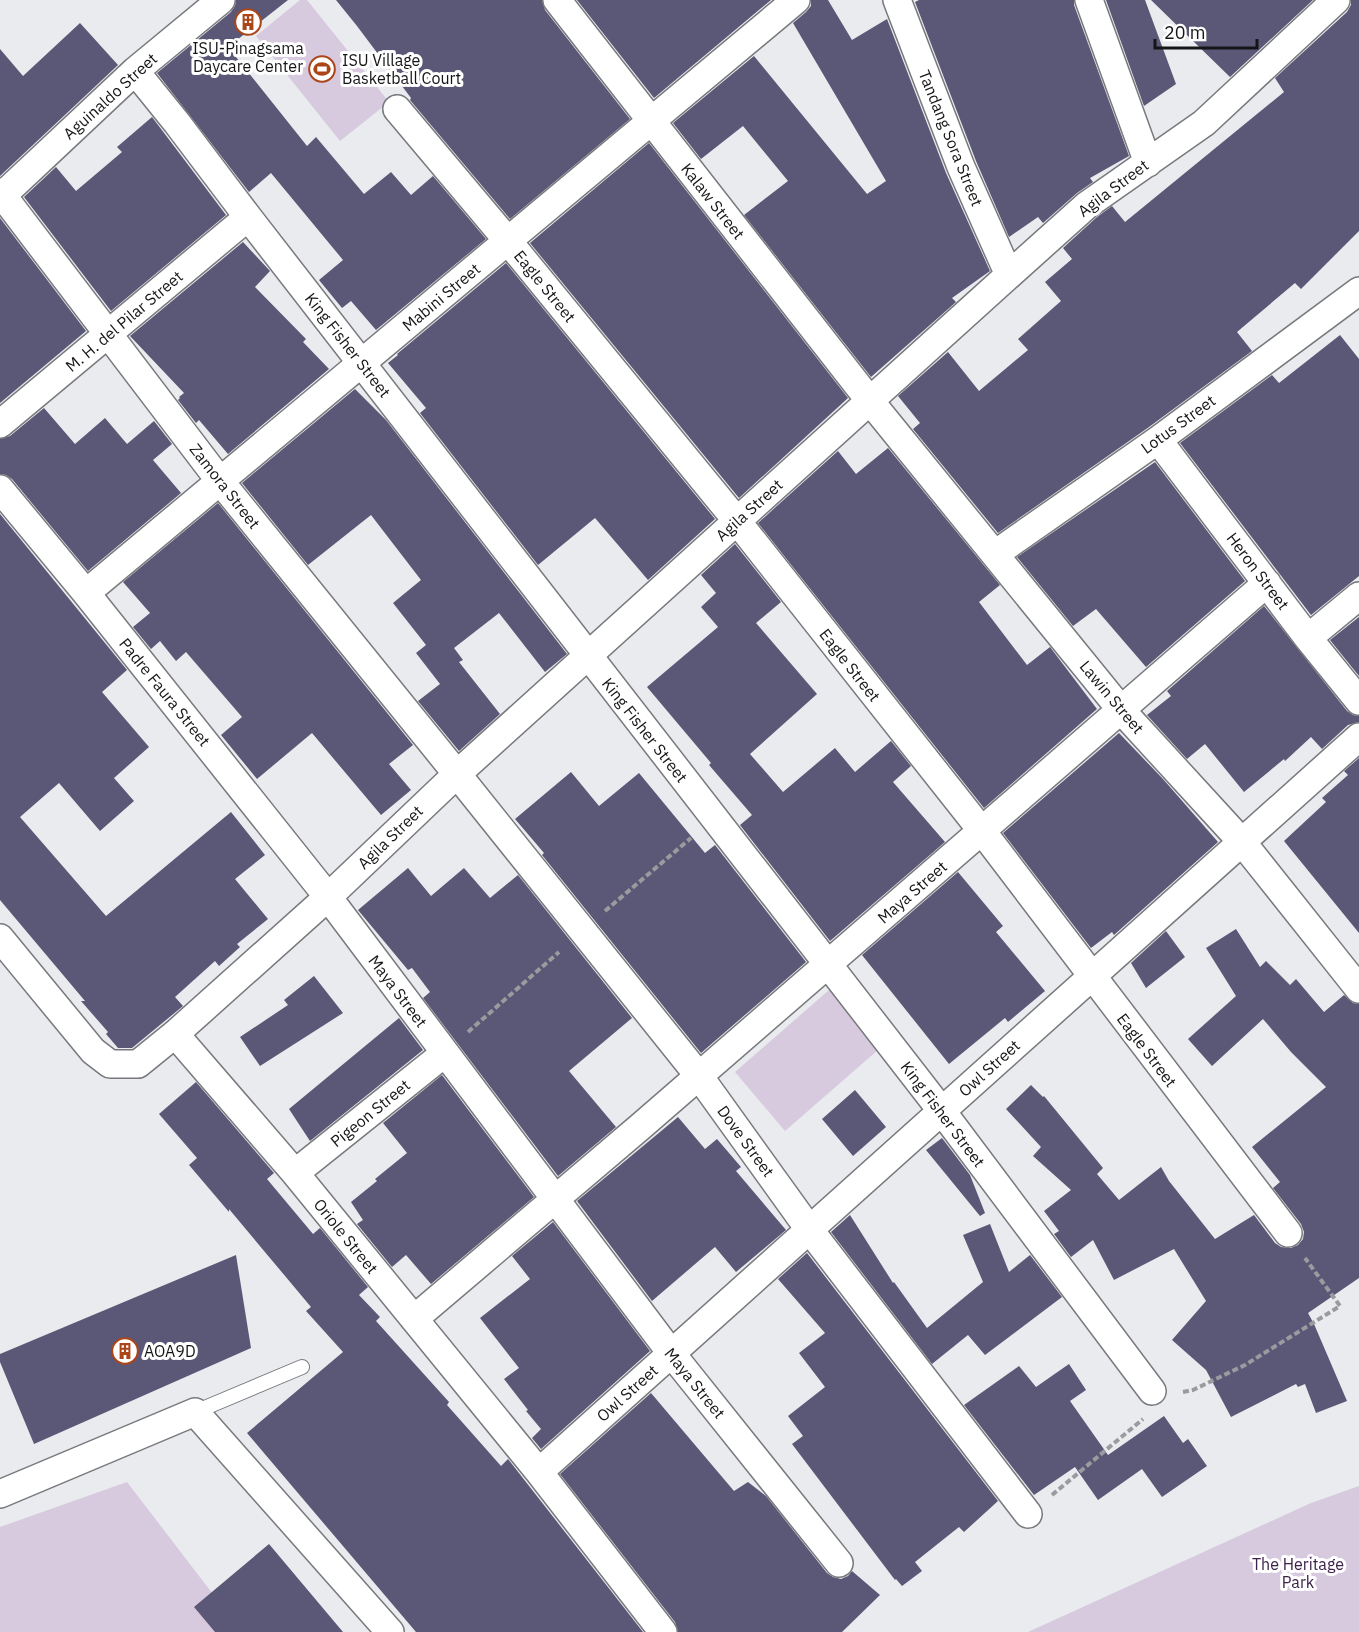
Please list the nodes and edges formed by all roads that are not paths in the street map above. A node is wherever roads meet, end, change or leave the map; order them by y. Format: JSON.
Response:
{"nodes":[{"id":1,"x":221,"y":0,"type":"edge"},
{"id":2,"x":557,"y":0,"type":"edge"},
{"id":3,"x":796,"y":0,"type":"edge"},
{"id":4,"x":897,"y":0,"type":"edge"},
{"id":5,"x":1089,"y":0,"type":"edge"},
{"id":6,"x":1320,"y":5,"type":"edge"},
{"id":7,"x":135,"y":71,"type":"junction"},
{"id":8,"x":397,"y":110,"type":"dead end"},
{"id":9,"x":651,"y":121,"type":"junction"},
{"id":10,"x":1148,"y":163,"type":"junction"},
{"id":11,"x":1,"y":193,"type":"edge"},
{"id":12,"x":248,"y":218,"type":"junction"},
{"id":13,"x":508,"y":241,"type":"junction"},
{"id":14,"x":1009,"y":275,"type":"junction"},
{"id":15,"x":1359,"y":291,"type":"edge"},
{"id":16,"x":108,"y":334,"type":"junction"},
{"id":17,"x":362,"y":363,"type":"junction"},
{"id":18,"x":870,"y":401,"type":"junction"},
{"id":19,"x":0,"y":424,"type":"edge"},
{"id":20,"x":1158,"y":440,"type":"junction"},
{"id":21,"x":220,"y":481,"type":"junction"},
{"id":22,"x":0,"y":489,"type":"edge"},
{"id":23,"x":737,"y":520,"type":"junction"},
{"id":24,"x":995,"y":554,"type":"junction"},
{"id":25,"x":1267,"y":583,"type":"junction"},
{"id":26,"x":86,"y":593,"type":"junction"},
{"id":27,"x":1359,"y":596,"type":"edge"},
{"id":28,"x":1308,"y":638,"type":"junction"},
{"id":29,"x":587,"y":656,"type":"junction"},
{"id":30,"x":1359,"y":701,"type":"edge"},
{"id":31,"x":1122,"y":711,"type":"junction"},
{"id":32,"x":1359,"y":736,"type":"edge"},
{"id":33,"x":457,"y":774,"type":"junction"},
{"id":34,"x":982,"y":831,"type":"junction"},
{"id":35,"x":1242,"y":842,"type":"junction"},
{"id":36,"x":328,"y":897,"type":"junction"},
{"id":37,"x":0,"y":938,"type":"edge"},
{"id":38,"x":828,"y":964,"type":"junction"},
{"id":39,"x":1091,"y":976,"type":"junction"},
{"id":40,"x":1359,"y":989,"type":"edge"},
{"id":41,"x":175,"y":1034,"type":"junction"},
{"id":42,"x":445,"y":1053,"type":"junction"},
{"id":43,"x":699,"y":1076,"type":"junction"},
{"id":44,"x":941,"y":1110,"type":"junction"},
{"id":45,"x":295,"y":1173,"type":"junction"},
{"id":46,"x":555,"y":1200,"type":"junction"},
{"id":47,"x":809,"y":1229,"type":"junction"},
{"id":48,"x":1287,"y":1233,"type":"road end"},
{"id":49,"x":414,"y":1319,"type":"junction"},
{"id":50,"x":671,"y":1353,"type":"junction"},
{"id":51,"x":302,"y":1366,"type":"dead end"},
{"id":52,"x":1158,"y":1394,"type":"road end"},
{"id":53,"x":195,"y":1412,"type":"junction"},
{"id":54,"x":538,"y":1472,"type":"junction"},
{"id":55,"x":0,"y":1494,"type":"edge"},
{"id":56,"x":1028,"y":1514,"type":"road end"},
{"id":57,"x":839,"y":1563,"type":"dead end"},
{"id":58,"x":390,"y":1632,"type":"edge"},
{"id":59,"x":663,"y":1632,"type":"edge"}],
"edges":[{"from":1,"to":7,"type":"street","name":"Aguinaldo Street"},
{"from":2,"to":9,"type":"street","name":"Kalaw Street"},
{"from":3,"to":9,"type":"street","name":"Mabini Street"},
{"from":4,"to":14,"type":"street","name":"Tandang Sora Street"},
{"from":5,"to":10,"type":"street"},
{"from":6,"to":10,"type":"street","name":"Agila Street"},
{"from":7,"to":11,"type":"street","name":"Aguinaldo Street"},
{"from":7,"to":12,"type":"street","name":"King Fisher Street"},
{"from":8,"to":13,"type":"street","name":"Eagle Street"},
{"from":9,"to":13,"type":"street","name":"Mabini Street"},
{"from":9,"to":18,"type":"street","name":"Kalaw Street"},
{"from":10,"to":14,"type":"street","name":"Agila Street"},
{"from":11,"to":16,"type":"street","name":"Zamora Street"},
{"from":12,"to":16,"type":"street","name":"M. H. del Pilar Street"},
{"from":12,"to":17,"type":"street","name":"King Fisher Street"},
{"from":13,"to":17,"type":"street","name":"Mabini Street"},
{"from":13,"to":23,"type":"street","name":"Eagle Street"},
{"from":14,"to":18,"type":"street","name":"Agila Street"},
{"from":15,"to":20,"type":"street","name":"Lotus Street"},
{"from":16,"to":19,"type":"street","name":"M. H. del Pilar Street"},
{"from":16,"to":21,"type":"street","name":"Zamora Street"},
{"from":17,"to":21,"type":"street","name":"Mabini Street"},
{"from":17,"to":29,"type":"street","name":"King Fisher Street"},
{"from":18,"to":23,"type":"street","name":"Agila Street"},
{"from":18,"to":24,"type":"street","name":"Lawin Street"},
{"from":20,"to":24,"type":"street","name":"Lotus Street"},
{"from":20,"to":25,"type":"street","name":"Heron Street"},
{"from":21,"to":26,"type":"street","name":"Mabini Street"},
{"from":21,"to":33,"type":"street","name":"Zamora Street"},
{"from":22,"to":26,"type":"street","name":"Padre Faura Street"},
{"from":23,"to":29,"type":"street","name":"Agila Street"},
{"from":23,"to":34,"type":"street","name":"Eagle Street"},
{"from":24,"to":31,"type":"street","name":"Lawin Street"},
{"from":25,"to":28,"type":"street","name":"Heron Street"},
{"from":25,"to":31,"type":"street","name":"Maya Street"},
{"from":26,"to":36,"type":"street","name":"Padre Faura Street"},
{"from":27,"to":28,"type":"street"},
{"from":28,"to":30,"type":"street","name":"Heron Street"},
{"from":29,"to":33,"type":"street","name":"Agila Street"},
{"from":29,"to":38,"type":"street","name":"King Fisher Street"},
{"from":31,"to":34,"type":"street","name":"Maya Street"},
{"from":31,"to":35,"type":"street","name":"Lawin Street"},
{"from":32,"to":35,"type":"street","name":"Owl Street"},
{"from":33,"to":36,"type":"street","name":"Agila Street"},
{"from":33,"to":43,"type":"street","name":"Dove Street"},
{"from":34,"to":38,"type":"street","name":"Maya Street"},
{"from":34,"to":39,"type":"street","name":"Eagle Street"},
{"from":35,"to":39,"type":"street","name":"Owl Street"},
{"from":35,"to":40,"type":"street","name":"Lawin Street"},
{"from":36,"to":41,"type":"street","name":"Agila Street"},
{"from":36,"to":42,"type":"street","name":"Maya Street"},
{"from":37,"to":41,"type":"street"},
{"from":38,"to":43,"type":"street","name":"Maya Street"},
{"from":38,"to":44,"type":"street","name":"King Fisher Street"},
{"from":39,"to":44,"type":"street","name":"Owl Street"},
{"from":39,"to":48,"type":"street","name":"Eagle Street"},
{"from":41,"to":45,"type":"street","name":"Oriole Street"},
{"from":42,"to":45,"type":"street","name":"Pigeon Street"},
{"from":42,"to":46,"type":"street","name":"Maya Street"},
{"from":43,"to":46,"type":"street","name":"Maya Street"},
{"from":43,"to":47,"type":"street","name":"Dove Street"},
{"from":44,"to":47,"type":"street","name":"Owl Street"},
{"from":44,"to":52,"type":"street","name":"King Fisher Street"},
{"from":45,"to":49,"type":"street","name":"Oriole Street"},
{"from":46,"to":49,"type":"street","name":"Maya Street"},
{"from":46,"to":50,"type":"street","name":"Maya Street"},
{"from":47,"to":50,"type":"street","name":"Owl Street"},
{"from":47,"to":56,"type":"street","name":"Dove Street"},
{"from":49,"to":54,"type":"street","name":"Oriole Street"},
{"from":50,"to":54,"type":"street","name":"Owl Street"},
{"from":50,"to":57,"type":"street","name":"Maya Street"},
{"from":51,"to":53,"type":"lane"},
{"from":53,"to":55,"type":"street"},
{"from":53,"to":58,"type":"street"},
{"from":54,"to":59,"type":"street","name":"Oriole Street"}]}
